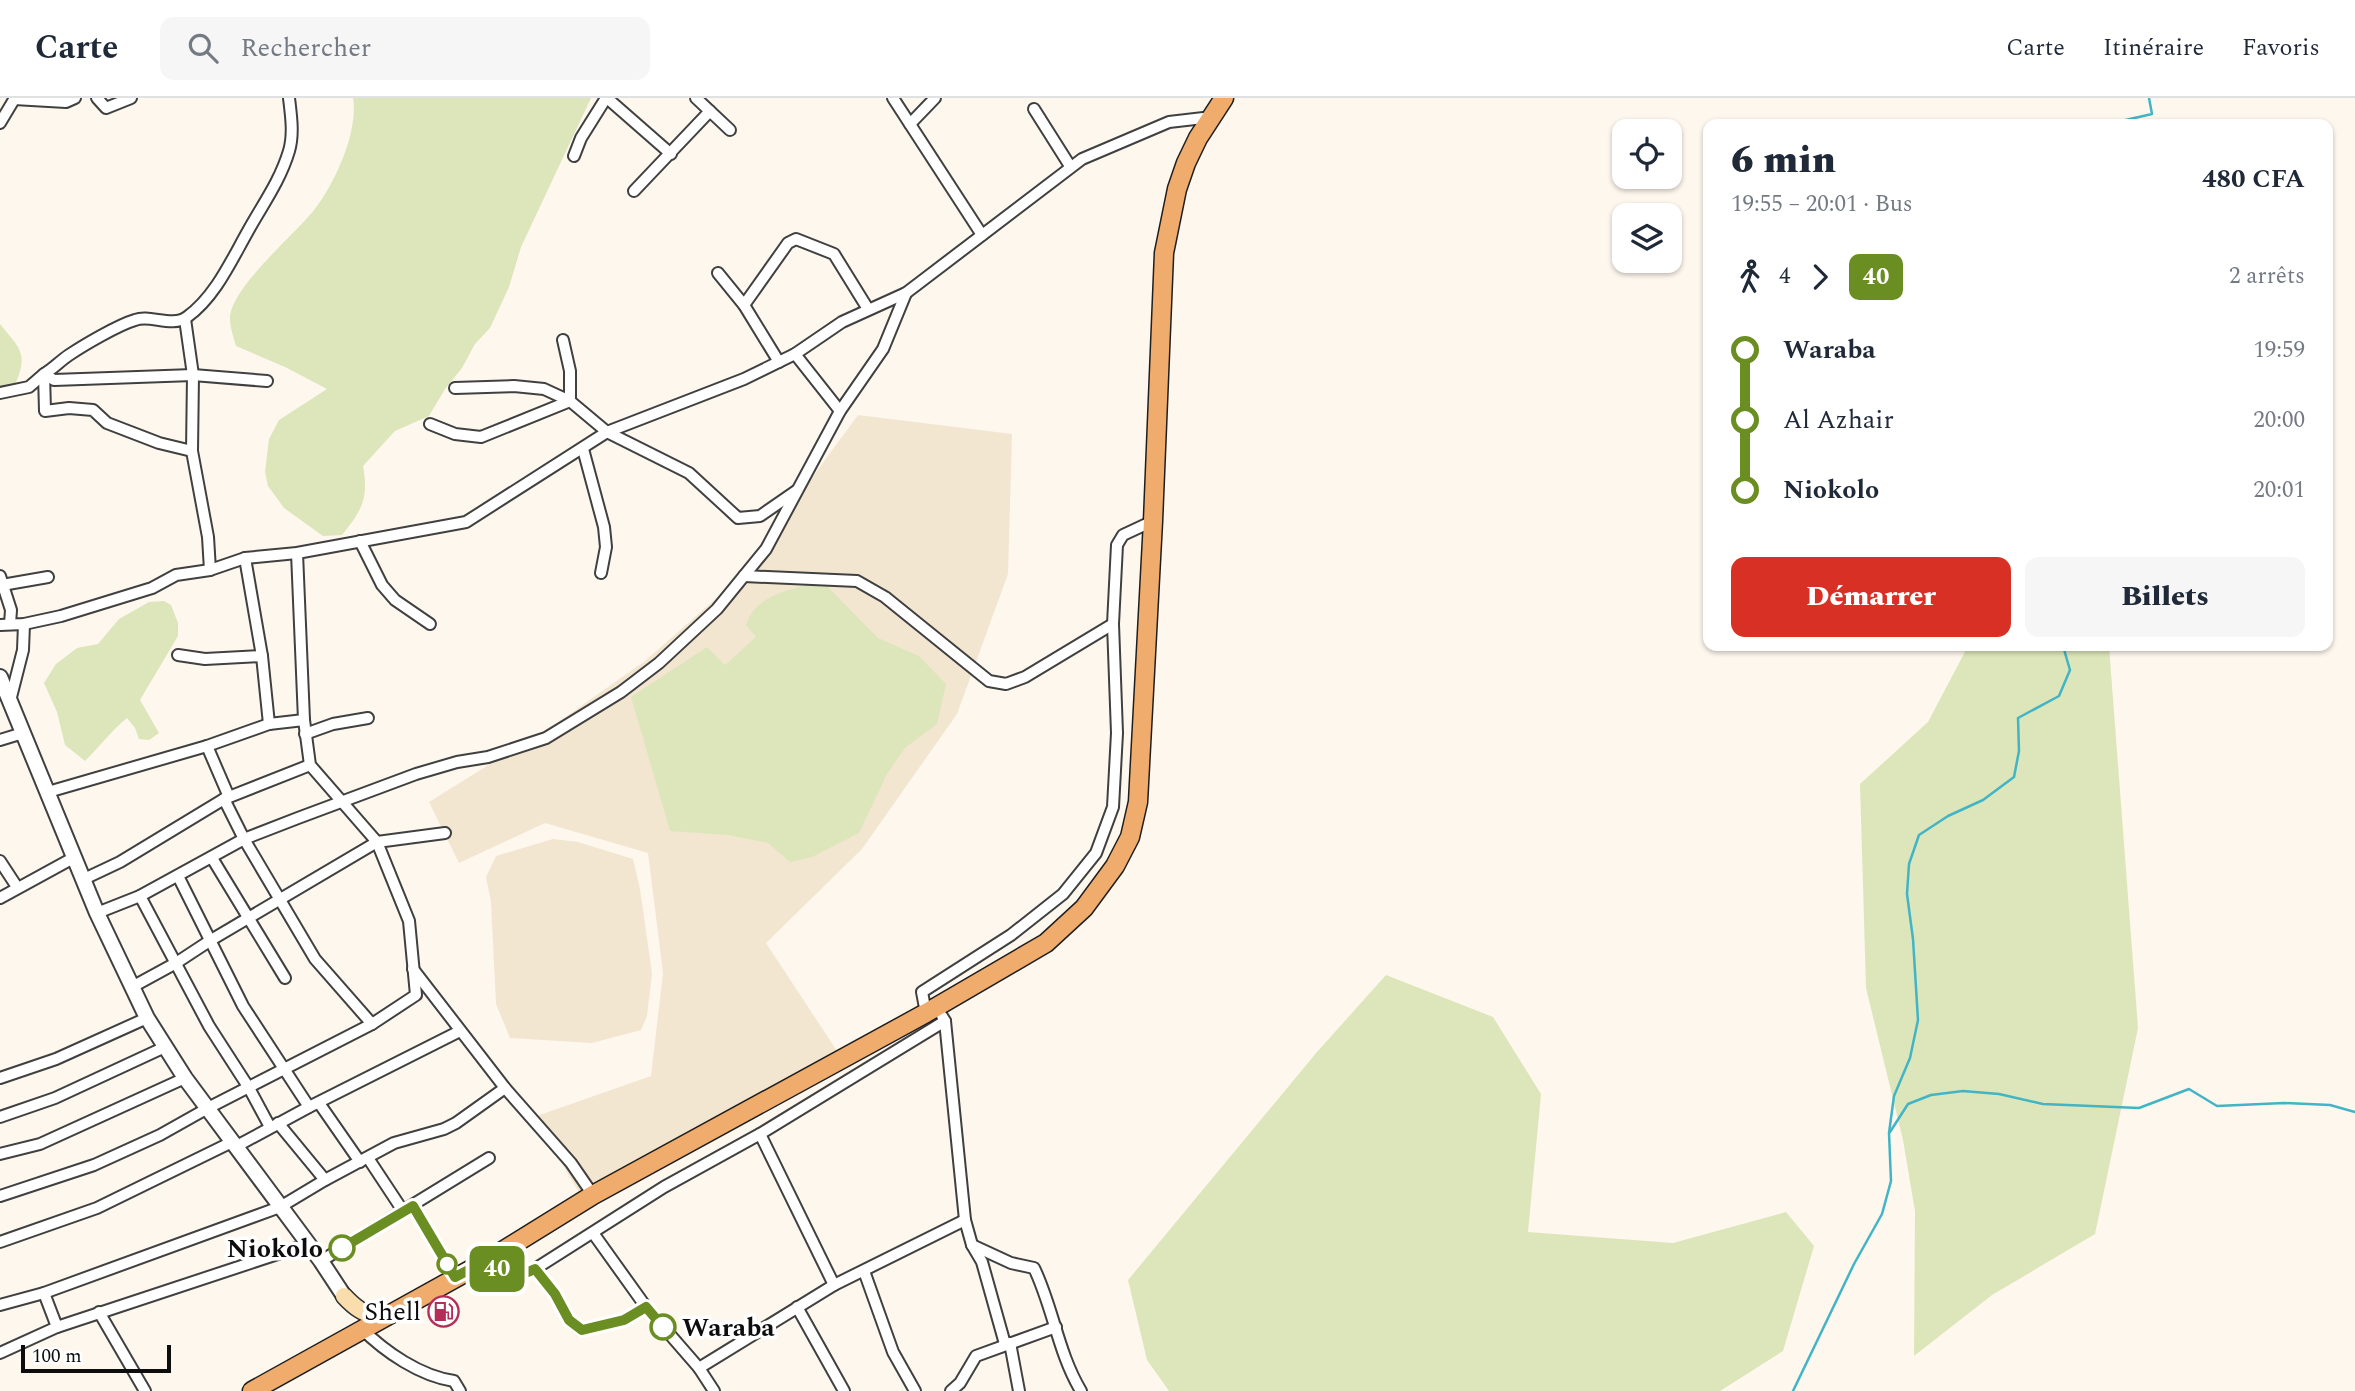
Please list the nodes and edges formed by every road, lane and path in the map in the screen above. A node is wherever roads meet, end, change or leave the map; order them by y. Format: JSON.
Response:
{"nodes":[{"id":1,"x":75,"y":98,"type":"edge"},
{"id":2,"x":97,"y":98,"type":"edge"},
{"id":3,"x":131,"y":98,"type":"edge"},
{"id":4,"x":289,"y":98,"type":"edge"},
{"id":5,"x":606,"y":98,"type":"edge"},
{"id":6,"x":696,"y":98,"type":"edge"},
{"id":7,"x":893,"y":98,"type":"edge"},
{"id":8,"x":935,"y":98,"type":"edge"},
{"id":9,"x":1224,"y":98,"type":"edge"},
{"id":10,"x":15,"y":99,"type":"edge"},
{"id":11,"x":1034,"y":109,"type":"dead end"},
{"id":12,"x":710,"y":111,"type":"junction"},
{"id":13,"x":1212,"y":117,"type":"junction"},
{"id":14,"x":0,"y":123,"type":"edge"},
{"id":15,"x":910,"y":124,"type":"junction"},
{"id":16,"x":730,"y":130,"type":"dead end"},
{"id":17,"x":671,"y":154,"type":"junction"},
{"id":18,"x":574,"y":156,"type":"dead end"},
{"id":19,"x":1070,"y":166,"type":"junction"},
{"id":20,"x":634,"y":191,"type":"dead end"},
{"id":21,"x":982,"y":235,"type":"junction"},
{"id":22,"x":718,"y":273,"type":"dead end"},
{"id":23,"x":906,"y":293,"type":"junction"},
{"id":24,"x":744,"y":305,"type":"junction"},
{"id":25,"x":869,"y":309,"type":"junction"},
{"id":26,"x":185,"y":319,"type":"junction"},
{"id":27,"x":562,"y":340,"type":"dead end"},
{"id":28,"x":795,"y":354,"type":"junction"},
{"id":29,"x":779,"y":362,"type":"junction"},
{"id":30,"x":44,"y":374,"type":"junction"},
{"id":31,"x":193,"y":375,"type":"junction"},
{"id":32,"x":267,"y":381,"type":"dead end"},
{"id":33,"x":455,"y":387,"type":"dead end"},
{"id":34,"x":0,"y":393,"type":"edge"},
{"id":35,"x":569,"y":401,"type":"junction"},
{"id":36,"x":840,"y":411,"type":"junction"},
{"id":37,"x":430,"y":424,"type":"dead end"},
{"id":38,"x":607,"y":432,"type":"junction"},
{"id":39,"x":583,"y":449,"type":"junction"},
{"id":40,"x":192,"y":451,"type":"junction"},
{"id":41,"x":799,"y":490,"type":"junction"},
{"id":42,"x":1153,"y":521,"type":"junction"},
{"id":43,"x":360,"y":541,"type":"junction"},
{"id":44,"x":297,"y":553,"type":"junction"},
{"id":45,"x":245,"y":558,"type":"junction"},
{"id":46,"x":209,"y":570,"type":"junction"},
{"id":47,"x":601,"y":573,"type":"dead end"},
{"id":48,"x":744,"y":576,"type":"junction"},
{"id":49,"x":48,"y":577,"type":"dead end"},
{"id":50,"x":1,"y":581,"type":"edge"},
{"id":51,"x":24,"y":624,"type":"junction"},
{"id":52,"x":430,"y":624,"type":"dead end"},
{"id":53,"x":1113,"y":624,"type":"junction"},
{"id":54,"x":5,"y":625,"type":"edge"},
{"id":55,"x":178,"y":655,"type":"dead end"},
{"id":56,"x":262,"y":656,"type":"junction"},
{"id":57,"x":0,"y":677,"type":"edge"},
{"id":58,"x":10,"y":701,"type":"junction"},
{"id":59,"x":368,"y":718,"type":"dead end"},
{"id":60,"x":304,"y":720,"type":"junction"},
{"id":61,"x":269,"y":724,"type":"junction"},
{"id":62,"x":23,"y":733,"type":"junction"},
{"id":63,"x":305,"y":734,"type":"junction"},
{"id":64,"x":0,"y":740,"type":"edge"},
{"id":65,"x":207,"y":746,"type":"junction"},
{"id":66,"x":310,"y":765,"type":"junction"},
{"id":67,"x":48,"y":792,"type":"junction"},
{"id":68,"x":226,"y":798,"type":"junction"},
{"id":69,"x":341,"y":802,"type":"junction"},
{"id":70,"x":444,"y":833,"type":"dead end"},
{"id":71,"x":244,"y":839,"type":"junction"},
{"id":72,"x":377,"y":842,"type":"junction"},
{"id":73,"x":75,"y":857,"type":"junction"},
{"id":74,"x":212,"y":858,"type":"junction"},
{"id":75,"x":0,"y":862,"type":"edge"},
{"id":76,"x":178,"y":876,"type":"junction"},
{"id":77,"x":84,"y":879,"type":"junction"},
{"id":78,"x":17,"y":887,"type":"junction"},
{"id":79,"x":140,"y":896,"type":"junction"},
{"id":80,"x":0,"y":898,"type":"edge"},
{"id":81,"x":281,"y":898,"type":"junction"},
{"id":82,"x":97,"y":913,"type":"junction"},
{"id":83,"x":248,"y":918,"type":"junction"},
{"id":84,"x":211,"y":940,"type":"junction"},
{"id":85,"x":176,"y":963,"type":"junction"},
{"id":86,"x":413,"y":969,"type":"junction"},
{"id":87,"x":285,"y":978,"type":"dead end"},
{"id":88,"x":132,"y":987,"type":"junction"},
{"id":89,"x":936,"y":1014,"type":"junction"},
{"id":90,"x":147,"y":1018,"type":"junction"},
{"id":91,"x":372,"y":1024,"type":"junction"},
{"id":92,"x":460,"y":1031,"type":"junction"},
{"id":93,"x":165,"y":1047,"type":"junction"},
{"id":94,"x":284,"y":1069,"type":"junction"},
{"id":95,"x":0,"y":1078,"type":"edge"},
{"id":96,"x":185,"y":1078,"type":"junction"},
{"id":97,"x":249,"y":1088,"type":"junction"},
{"id":98,"x":505,"y":1088,"type":"junction"},
{"id":99,"x":314,"y":1105,"type":"junction"},
{"id":100,"x":208,"y":1108,"type":"junction"},
{"id":101,"x":0,"y":1117,"type":"edge"},
{"id":102,"x":274,"y":1125,"type":"junction"},
{"id":103,"x":760,"y":1134,"type":"junction"},
{"id":104,"x":234,"y":1145,"type":"junction"},
{"id":105,"x":0,"y":1154,"type":"edge"},
{"id":106,"x":489,"y":1158,"type":"dead end"},
{"id":107,"x":364,"y":1160,"type":"junction"},
{"id":108,"x":324,"y":1180,"type":"junction"},
{"id":109,"x":593,"y":1195,"type":"junction"},
{"id":110,"x":0,"y":1196,"type":"edge"},
{"id":111,"x":280,"y":1207,"type":"junction"},
{"id":112,"x":408,"y":1208,"type":"junction"},
{"id":113,"x":964,"y":1220,"type":"junction"},
{"id":114,"x":593,"y":1233,"type":"junction"},
{"id":115,"x":0,"y":1242,"type":"edge"},
{"id":116,"x":309,"y":1244,"type":"junction"},
{"id":117,"x":972,"y":1245,"type":"junction"},
{"id":118,"x":488,"y":1260,"type":"junction"},
{"id":119,"x":321,"y":1261,"type":"junction"},
{"id":120,"x":535,"y":1269,"type":"junction"},
{"id":121,"x":864,"y":1271,"type":"junction"},
{"id":122,"x":455,"y":1277,"type":"junction"},
{"id":123,"x":834,"y":1285,"type":"junction"},
{"id":124,"x":44,"y":1293,"type":"junction"},
{"id":125,"x":344,"y":1296,"type":"junction"},
{"id":126,"x":0,"y":1306,"type":"edge"},
{"id":127,"x":646,"y":1307,"type":"junction"},
{"id":128,"x":797,"y":1307,"type":"junction"},
{"id":129,"x":99,"y":1312,"type":"junction"},
{"id":130,"x":380,"y":1318,"type":"junction"},
{"id":131,"x":57,"y":1327,"type":"junction"},
{"id":132,"x":1055,"y":1327,"type":"junction"},
{"id":133,"x":356,"y":1331,"type":"junction"},
{"id":134,"x":1007,"y":1343,"type":"junction"},
{"id":135,"x":0,"y":1353,"type":"edge"},
{"id":136,"x":699,"y":1367,"type":"junction"},
{"id":137,"x":145,"y":1391,"type":"edge"},
{"id":138,"x":251,"y":1391,"type":"edge"},
{"id":139,"x":460,"y":1391,"type":"edge"},
{"id":140,"x":714,"y":1391,"type":"edge"},
{"id":141,"x":844,"y":1391,"type":"edge"},
{"id":142,"x":915,"y":1391,"type":"edge"},
{"id":143,"x":951,"y":1391,"type":"edge"},
{"id":144,"x":1019,"y":1391,"type":"edge"},
{"id":145,"x":1081,"y":1391,"type":"edge"}],
"edges":[{"from":1,"to":10,"type":"street"},
{"from":2,"to":3,"type":"street"},
{"from":4,"to":26,"type":"street"},
{"from":5,"to":17,"type":"street"},
{"from":5,"to":18,"type":"street"},
{"from":6,"to":12,"type":"street"},
{"from":7,"to":15,"type":"street"},
{"from":8,"to":15,"type":"street"},
{"from":9,"to":13,"type":"main road"},
{"from":10,"to":14,"type":"street"},
{"from":11,"to":19,"type":"street"},
{"from":12,"to":16,"type":"street"},
{"from":12,"to":17,"type":"street"},
{"from":13,"to":19,"type":"street"},
{"from":13,"to":42,"type":"main road"},
{"from":15,"to":21,"type":"street"},
{"from":17,"to":20,"type":"street"},
{"from":19,"to":21,"type":"street"},
{"from":21,"to":23,"type":"street"},
{"from":22,"to":24,"type":"street"},
{"from":23,"to":25,"type":"street"},
{"from":23,"to":36,"type":"street"},
{"from":24,"to":25,"type":"street"},
{"from":24,"to":29,"type":"street"},
{"from":25,"to":28,"type":"street"},
{"from":26,"to":30,"type":"street"},
{"from":26,"to":31,"type":"street"},
{"from":27,"to":35,"type":"street"},
{"from":28,"to":29,"type":"street"},
{"from":28,"to":36,"type":"street"},
{"from":29,"to":38,"type":"street"},
{"from":30,"to":31,"type":"street"},
{"from":30,"to":34,"type":"street"},
{"from":30,"to":40,"type":"street"},
{"from":31,"to":32,"type":"street"},
{"from":31,"to":40,"type":"street"},
{"from":33,"to":35,"type":"street"},
{"from":35,"to":37,"type":"street"},
{"from":35,"to":38,"type":"street"},
{"from":36,"to":41,"type":"street"},
{"from":38,"to":39,"type":"street"},
{"from":38,"to":41,"type":"street"},
{"from":39,"to":43,"type":"street"},
{"from":39,"to":47,"type":"street"},
{"from":40,"to":46,"type":"street"},
{"from":41,"to":48,"type":"street"},
{"from":42,"to":53,"type":"street"},
{"from":42,"to":89,"type":"main road"},
{"from":43,"to":44,"type":"street"},
{"from":43,"to":52,"type":"street"},
{"from":44,"to":45,"type":"street"},
{"from":44,"to":60,"type":"street"},
{"from":45,"to":46,"type":"street"},
{"from":45,"to":56,"type":"street"},
{"from":46,"to":51,"type":"street"},
{"from":48,"to":53,"type":"street"},
{"from":48,"to":69,"type":"street"},
{"from":49,"to":50,"type":"street"},
{"from":50,"to":54,"type":"street"},
{"from":51,"to":54,"type":"street"},
{"from":51,"to":58,"type":"street"},
{"from":53,"to":89,"type":"street"},
{"from":55,"to":56,"type":"street"},
{"from":56,"to":61,"type":"street"},
{"from":57,"to":58,"type":"street"},
{"from":58,"to":62,"type":"street"},
{"from":59,"to":63,"type":"street"},
{"from":60,"to":61,"type":"street"},
{"from":60,"to":63,"type":"street"},
{"from":61,"to":65,"type":"street"},
{"from":62,"to":64,"type":"street"},
{"from":62,"to":67,"type":"street"},
{"from":63,"to":66,"type":"street"},
{"from":65,"to":67,"type":"street"},
{"from":65,"to":68,"type":"street"},
{"from":66,"to":68,"type":"street"},
{"from":66,"to":69,"type":"street"},
{"from":67,"to":73,"type":"street"},
{"from":68,"to":71,"type":"street"},
{"from":68,"to":77,"type":"street"},
{"from":69,"to":71,"type":"street"},
{"from":69,"to":72,"type":"street"},
{"from":70,"to":72,"type":"street"},
{"from":71,"to":74,"type":"street"},
{"from":71,"to":81,"type":"street"},
{"from":72,"to":81,"type":"street"},
{"from":72,"to":86,"type":"street"},
{"from":73,"to":77,"type":"street"},
{"from":73,"to":78,"type":"street"},
{"from":74,"to":76,"type":"street"},
{"from":74,"to":83,"type":"street"},
{"from":75,"to":78,"type":"street"},
{"from":76,"to":79,"type":"street"},
{"from":76,"to":84,"type":"street"},
{"from":77,"to":82,"type":"street"},
{"from":78,"to":80,"type":"street"},
{"from":79,"to":82,"type":"street"},
{"from":79,"to":85,"type":"street"},
{"from":81,"to":83,"type":"street"},
{"from":81,"to":91,"type":"street"},
{"from":82,"to":88,"type":"street"},
{"from":83,"to":84,"type":"street"},
{"from":83,"to":87,"type":"street"},
{"from":84,"to":85,"type":"street"},
{"from":84,"to":94,"type":"street"},
{"from":85,"to":88,"type":"street"},
{"from":85,"to":97,"type":"street"},
{"from":86,"to":91,"type":"street"},
{"from":86,"to":92,"type":"street"},
{"from":88,"to":90,"type":"street"},
{"from":89,"to":103,"type":"street"},
{"from":89,"to":109,"type":"main road"},
{"from":89,"to":113,"type":"street"},
{"from":90,"to":93,"type":"street"},
{"from":90,"to":95,"type":"street"},
{"from":91,"to":94,"type":"street"},
{"from":92,"to":98,"type":"street"},
{"from":92,"to":99,"type":"street"},
{"from":93,"to":96,"type":"street"},
{"from":93,"to":101,"type":"street"},
{"from":94,"to":97,"type":"street"},
{"from":94,"to":99,"type":"street"},
{"from":96,"to":100,"type":"street"},
{"from":96,"to":105,"type":"street"},
{"from":97,"to":100,"type":"street"},
{"from":97,"to":102,"type":"street"},
{"from":98,"to":107,"type":"street"},
{"from":98,"to":109,"type":"street"},
{"from":99,"to":102,"type":"street"},
{"from":99,"to":107,"type":"street"},
{"from":100,"to":104,"type":"street"},
{"from":100,"to":110,"type":"street"},
{"from":102,"to":104,"type":"street"},
{"from":102,"to":108,"type":"street"},
{"from":103,"to":114,"type":"street"},
{"from":103,"to":123,"type":"street"},
{"from":104,"to":111,"type":"street"},
{"from":104,"to":115,"type":"street"},
{"from":106,"to":112,"type":"street"},
{"from":107,"to":108,"type":"street"},
{"from":107,"to":112,"type":"street"},
{"from":108,"to":111,"type":"street"},
{"from":109,"to":118,"type":"main road"},
{"from":111,"to":116,"type":"street"},
{"from":111,"to":124,"type":"street"},
{"from":112,"to":119,"type":"street"},
{"from":112,"to":122,"type":"street"},
{"from":113,"to":117,"type":"street"},
{"from":113,"to":121,"type":"street"},
{"from":114,"to":120,"type":"street"},
{"from":114,"to":127,"type":"street"},
{"from":116,"to":119,"type":"street"},
{"from":116,"to":129,"type":"street"},
{"from":117,"to":132,"type":"street"},
{"from":117,"to":134,"type":"street"},
{"from":118,"to":120,"type":"street"},
{"from":118,"to":122,"type":"main road"},
{"from":119,"to":125,"type":"street"},
{"from":120,"to":127,"type":"street"},
{"from":121,"to":123,"type":"street"},
{"from":121,"to":142,"type":"street"},
{"from":122,"to":130,"type":"main road"},
{"from":123,"to":128,"type":"street"},
{"from":124,"to":126,"type":"street"},
{"from":124,"to":131,"type":"street"},
{"from":125,"to":130,"type":"main road"},
{"from":125,"to":133,"type":"main road"},
{"from":127,"to":136,"type":"street"},
{"from":128,"to":136,"type":"street"},
{"from":128,"to":141,"type":"street"},
{"from":129,"to":131,"type":"street"},
{"from":129,"to":137,"type":"street"},
{"from":130,"to":133,"type":"main road"},
{"from":131,"to":135,"type":"street"},
{"from":132,"to":134,"type":"street"},
{"from":132,"to":145,"type":"street"},
{"from":133,"to":138,"type":"main road"},
{"from":133,"to":139,"type":"street"},
{"from":134,"to":143,"type":"street"},
{"from":134,"to":144,"type":"street"},
{"from":136,"to":140,"type":"street"}]}
